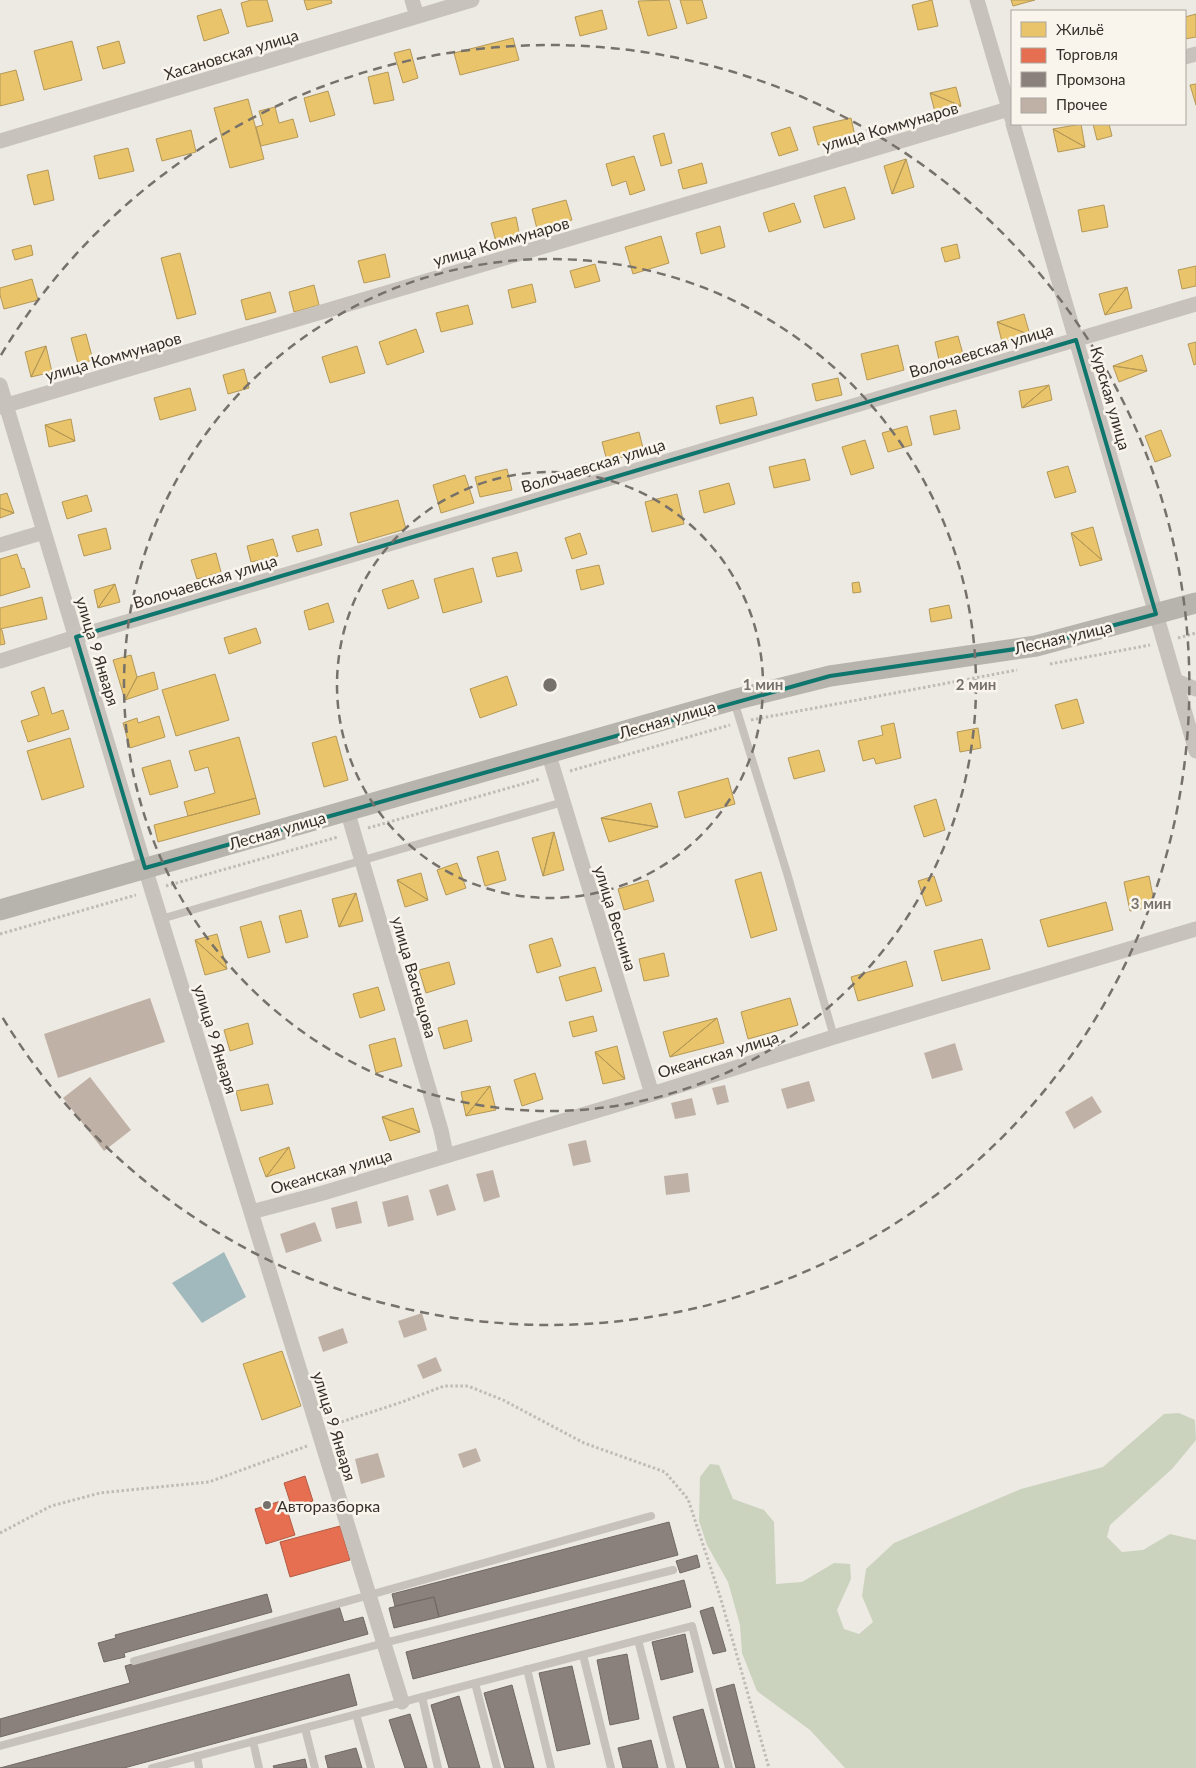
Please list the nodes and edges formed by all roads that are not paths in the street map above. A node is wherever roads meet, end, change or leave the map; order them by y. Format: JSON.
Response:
{"nodes":[{"id":1,"x":412,"y":0,"type":"edge"},
{"id":2,"x":472,"y":0,"type":"edge"},
{"id":3,"x":977,"y":0,"type":"edge"},
{"id":4,"x":417,"y":16,"type":"junction"},
{"id":5,"x":1011,"y":112,"type":"edge"},
{"id":6,"x":1013,"y":125,"type":"edge"},
{"id":7,"x":0,"y":141,"type":"edge"},
{"id":8,"x":1196,"y":304,"type":"edge"},
{"id":9,"x":1076,"y":340,"type":"junction"},
{"id":10,"x":0,"y":385,"type":"edge"},
{"id":11,"x":3,"y":406,"type":"edge"},
{"id":12,"x":44,"y":532,"type":"junction"},
{"id":13,"x":0,"y":545,"type":"edge"},
{"id":14,"x":1196,"y":603,"type":"edge"},
{"id":15,"x":1156,"y":614,"type":"junction"},
{"id":16,"x":76,"y":637,"type":"junction"},
{"id":17,"x":0,"y":661,"type":"edge"},
{"id":18,"x":1176,"y":681,"type":"junction"},
{"id":19,"x":1196,"y":689,"type":"edge"},
{"id":20,"x":734,"y":700,"type":"junction"},
{"id":21,"x":1196,"y":751,"type":"edge"},
{"id":22,"x":548,"y":752,"type":"junction"},
{"id":23,"x":563,"y":802,"type":"junction"},
{"id":24,"x":347,"y":810,"type":"junction"},
{"id":25,"x":362,"y":861,"type":"junction"},
{"id":26,"x":145,"y":868,"type":"junction"},
{"id":27,"x":0,"y":910,"type":"edge"},
{"id":28,"x":161,"y":919,"type":"junction"},
{"id":29,"x":1196,"y":929,"type":"edge"},
{"id":30,"x":834,"y":1037,"type":"junction"},
{"id":31,"x":652,"y":1094,"type":"junction"},
{"id":32,"x":446,"y":1154,"type":"junction"},
{"id":33,"x":251,"y":1212,"type":"junction"},
{"id":34,"x":651,"y":1516,"type":"dead end"},
{"id":35,"x":673,"y":1570,"type":"dead end"},
{"id":36,"x":369,"y":1595,"type":"junction"},
{"id":37,"x":638,"y":1640,"type":"junction"},
{"id":38,"x":384,"y":1643,"type":"junction"},
{"id":39,"x":583,"y":1655,"type":"junction"},
{"id":40,"x":134,"y":1660,"type":"dead end"},
{"id":41,"x":527,"y":1669,"type":"junction"},
{"id":42,"x":475,"y":1683,"type":"junction"},
{"id":43,"x":422,"y":1697,"type":"junction"},
{"id":44,"x":402,"y":1702,"type":"junction"},
{"id":45,"x":356,"y":1714,"type":"junction"},
{"id":46,"x":305,"y":1728,"type":"junction"},
{"id":47,"x":253,"y":1741,"type":"junction"},
{"id":48,"x":0,"y":1746,"type":"edge"},
{"id":49,"x":197,"y":1756,"type":"junction"},
{"id":50,"x":152,"y":1768,"type":"edge"},
{"id":51,"x":199,"y":1768,"type":"edge"},
{"id":52,"x":259,"y":1768,"type":"edge"},
{"id":53,"x":315,"y":1768,"type":"edge"},
{"id":54,"x":372,"y":1768,"type":"edge"},
{"id":55,"x":438,"y":1768,"type":"edge"},
{"id":56,"x":496,"y":1768,"type":"edge"},
{"id":57,"x":551,"y":1768,"type":"edge"},
{"id":58,"x":612,"y":1768,"type":"edge"},
{"id":59,"x":670,"y":1768,"type":"edge"},
{"id":60,"x":729,"y":1768,"type":"edge"}],
"edges":[{"from":1,"to":4,"type":"street"},
{"from":2,"to":4,"type":"street","name":"Хасановская улица"},
{"from":3,"to":5,"type":"street"},
{"from":4,"to":7,"type":"street","name":"Хасановская улица"},
{"from":5,"to":11,"type":"street","name":"улица Коммунаров"},
{"from":6,"to":9,"type":"street","name":"Курская улица"},
{"from":8,"to":9,"type":"street","name":"Волочаевская улица"},
{"from":9,"to":15,"type":"street","name":"Курская улица"},
{"from":9,"to":16,"type":"street","name":"Волочаевская улица"},
{"from":10,"to":11,"type":"street","name":"улица 9 Января"},
{"from":11,"to":12,"type":"street","name":"улица 9 Января"},
{"from":12,"to":13,"type":"street"},
{"from":12,"to":16,"type":"street","name":"улица 9 Января"},
{"from":14,"to":15,"type":"street","name":"Лесная улица"},
{"from":15,"to":18,"type":"street","name":"Курская улица"},
{"from":15,"to":20,"type":"street","name":"Лесная улица"},
{"from":16,"to":17,"type":"street","name":"Волочаевская улица"},
{"from":16,"to":26,"type":"street","name":"улица 9 Января"},
{"from":18,"to":19,"type":"street"},
{"from":18,"to":21,"type":"street","name":"Курская улица"},
{"from":20,"to":22,"type":"street","name":"Лесная улица"},
{"from":20,"to":30,"type":"lane"},
{"from":22,"to":23,"type":"street","name":"улица Веснина"},
{"from":22,"to":24,"type":"street","name":"Лесная улица"},
{"from":23,"to":25,"type":"lane"},
{"from":23,"to":31,"type":"street","name":"улица Веснина"},
{"from":24,"to":25,"type":"street","name":"улица Васнецова"},
{"from":24,"to":26,"type":"street","name":"Лесная улица"},
{"from":25,"to":28,"type":"lane"},
{"from":25,"to":32,"type":"street","name":"улица Васнецова"},
{"from":26,"to":27,"type":"street","name":"Лесная улица"},
{"from":26,"to":28,"type":"street","name":"улица 9 Января"},
{"from":28,"to":33,"type":"street","name":"улица 9 Января"},
{"from":29,"to":30,"type":"street","name":"Океанская улица"},
{"from":30,"to":31,"type":"street","name":"Океанская улица"},
{"from":31,"to":32,"type":"street","name":"Океанская улица"},
{"from":32,"to":33,"type":"street","name":"Океанская улица"},
{"from":33,"to":36,"type":"street","name":"улица 9 Января"},
{"from":34,"to":36,"type":"lane"},
{"from":35,"to":38,"type":"lane"},
{"from":36,"to":38,"type":"street","name":"улица 9 Января"},
{"from":36,"to":40,"type":"lane"},
{"from":37,"to":39,"type":"lane"},
{"from":37,"to":59,"type":"lane"},
{"from":37,"to":60,"type":"lane"},
{"from":38,"to":44,"type":"street","name":"улица 9 Января"},
{"from":38,"to":48,"type":"lane"},
{"from":39,"to":41,"type":"lane"},
{"from":39,"to":58,"type":"lane"},
{"from":41,"to":42,"type":"lane"},
{"from":41,"to":57,"type":"lane"},
{"from":42,"to":43,"type":"lane"},
{"from":42,"to":56,"type":"lane"},
{"from":43,"to":44,"type":"lane"},
{"from":43,"to":55,"type":"lane"},
{"from":44,"to":45,"type":"lane"},
{"from":45,"to":46,"type":"lane"},
{"from":45,"to":54,"type":"lane"},
{"from":46,"to":47,"type":"lane"},
{"from":46,"to":53,"type":"lane"},
{"from":47,"to":49,"type":"lane"},
{"from":47,"to":52,"type":"lane"},
{"from":49,"to":50,"type":"lane"},
{"from":49,"to":51,"type":"lane"}]}
